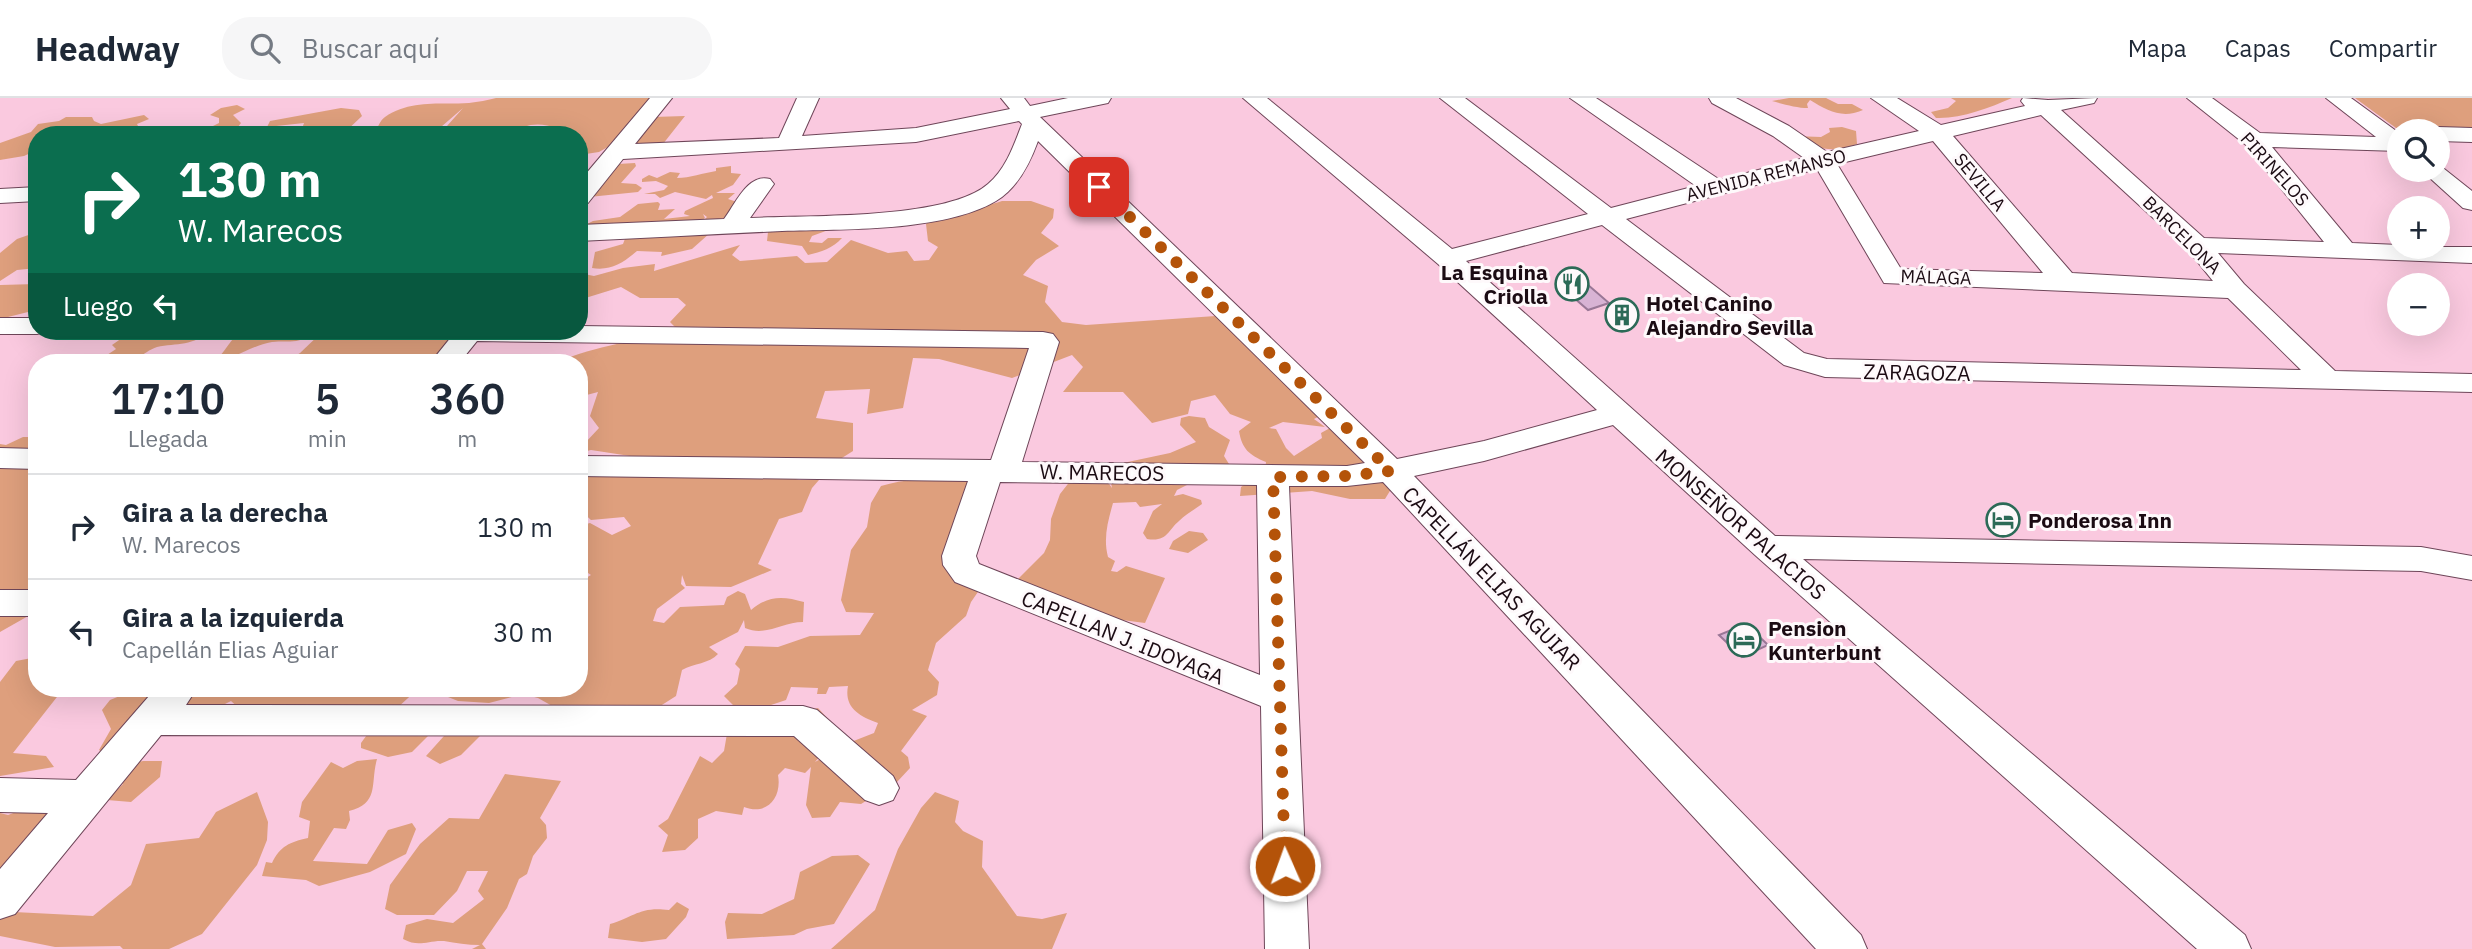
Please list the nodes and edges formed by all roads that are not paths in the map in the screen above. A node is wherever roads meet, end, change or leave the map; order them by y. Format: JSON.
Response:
{"nodes":[{"id":1,"x":661,"y":98,"type":"edge"},
{"id":2,"x":808,"y":98,"type":"edge"},
{"id":3,"x":1100,"y":98,"type":"edge"},
{"id":4,"x":1254,"y":98,"type":"edge"},
{"id":5,"x":1451,"y":98,"type":"edge"},
{"id":6,"x":1581,"y":98,"type":"edge"},
{"id":7,"x":1720,"y":98,"type":"edge"},
{"id":8,"x":1882,"y":98,"type":"edge"},
{"id":9,"x":2086,"y":98,"type":"edge"},
{"id":10,"x":2198,"y":98,"type":"edge"},
{"id":11,"x":2337,"y":98,"type":"edge"},
{"id":12,"x":2038,"y":101,"type":"edge"},
{"id":13,"x":1024,"y":122,"type":"edge"},
{"id":14,"x":1934,"y":129,"type":"junction"},
{"id":15,"x":2387,"y":132,"type":"edge"},
{"id":16,"x":2450,"y":134,"type":"edge"},
{"id":17,"x":2472,"y":135,"type":"edge"},
{"id":18,"x":2387,"y":138,"type":"edge"},
{"id":19,"x":2253,"y":139,"type":"junction"},
{"id":20,"x":788,"y":144,"type":"junction"},
{"id":21,"x":617,"y":154,"type":"junction"},
{"id":22,"x":1818,"y":157,"type":"junction"},
{"id":23,"x":588,"y":158,"type":"edge"},
{"id":24,"x":2447,"y":182,"type":"edge"},
{"id":25,"x":762,"y":184,"type":"dead end"},
{"id":26,"x":1711,"y":184,"type":"junction"},
{"id":27,"x":588,"y":188,"type":"edge"},
{"id":28,"x":28,"y":194,"type":"edge"},
{"id":29,"x":0,"y":196,"type":"edge"},
{"id":30,"x":2472,"y":203,"type":"edge"},
{"id":31,"x":1601,"y":211,"type":"junction"},
{"id":32,"x":732,"y":226,"type":"junction"},
{"id":33,"x":588,"y":233,"type":"edge"},
{"id":34,"x":2197,"y":245,"type":"junction"},
{"id":35,"x":2343,"y":249,"type":"junction"},
{"id":36,"x":1441,"y":253,"type":"junction"},
{"id":37,"x":2472,"y":255,"type":"edge"},
{"id":38,"x":2064,"y":281,"type":"junction"},
{"id":39,"x":2235,"y":290,"type":"junction"},
{"id":40,"x":588,"y":333,"type":"edge"},
{"id":41,"x":463,"y":340,"type":"edge"},
{"id":42,"x":452,"y":354,"type":"edge"},
{"id":43,"x":2329,"y":381,"type":"junction"},
{"id":44,"x":2472,"y":383,"type":"edge"},
{"id":45,"x":1617,"y":414,"type":"junction"},
{"id":46,"x":0,"y":458,"type":"edge"},
{"id":47,"x":28,"y":459,"type":"edge"},
{"id":48,"x":588,"y":466,"type":"edge"},
{"id":49,"x":995,"y":470,"type":"junction"},
{"id":50,"x":1391,"y":471,"type":"junction"},
{"id":51,"x":1273,"y":477,"type":"junction"},
{"id":52,"x":1767,"y":547,"type":"junction"},
{"id":53,"x":2472,"y":568,"type":"edge"},
{"id":54,"x":0,"y":603,"type":"edge"},
{"id":55,"x":28,"y":603,"type":"edge"},
{"id":56,"x":170,"y":697,"type":"edge"},
{"id":57,"x":1280,"y":698,"type":"junction"},
{"id":58,"x":151,"y":720,"type":"junction"},
{"id":59,"x":879,"y":788,"type":"dead end"},
{"id":60,"x":0,"y":795,"type":"edge"},
{"id":61,"x":88,"y":797,"type":"junction"},
{"id":62,"x":0,"y":900,"type":"edge"},
{"id":63,"x":1287,"y":949,"type":"edge"},
{"id":64,"x":1845,"y":949,"type":"edge"},
{"id":65,"x":2229,"y":949,"type":"edge"}],
"edges":[{"from":1,"to":21,"type":"street"},
{"from":2,"to":20,"type":"street"},
{"from":3,"to":13,"type":"street"},
{"from":4,"to":36,"type":"street","name":"MONSEÑOR PALACIOS"},
{"from":5,"to":31,"type":"street","name":"ZARAGOZA"},
{"from":6,"to":26,"type":"street"},
{"from":7,"to":22,"type":"street","name":"MÁLAGA"},
{"from":8,"to":14,"type":"street","name":"SEVILLA"},
{"from":9,"to":12,"type":"street","name":"AVENIDA REMANSO"},
{"from":10,"to":19,"type":"street","name":"PIRINELOS"},
{"from":11,"to":15,"type":"street"},
{"from":12,"to":14,"type":"street","name":"AVENIDA REMANSO"},
{"from":12,"to":34,"type":"street","name":"BARCELONA"},
{"from":13,"to":20,"type":"street"},
{"from":13,"to":32,"type":"street"},
{"from":13,"to":50,"type":"street","name":"CAPELLÁN ELIAS AGUIAR"},
{"from":14,"to":22,"type":"street","name":"AVENIDA REMANSO"},
{"from":14,"to":38,"type":"street","name":"SEVILLA"},
{"from":16,"to":17,"type":"street"},
{"from":18,"to":19,"type":"street"},
{"from":19,"to":35,"type":"street","name":"PIRINELOS"},
{"from":20,"to":21,"type":"street"},
{"from":21,"to":23,"type":"street"},
{"from":21,"to":27,"type":"street"},
{"from":22,"to":26,"type":"street","name":"AVENIDA REMANSO"},
{"from":22,"to":38,"type":"street","name":"MÁLAGA"},
{"from":24,"to":30,"type":"street"},
{"from":25,"to":32,"type":"street"},
{"from":26,"to":31,"type":"street","name":"AVENIDA REMANSO"},
{"from":28,"to":29,"type":"street"},
{"from":31,"to":36,"type":"street","name":"AVENIDA REMANSO"},
{"from":31,"to":43,"type":"street","name":"ZARAGOZA"},
{"from":32,"to":33,"type":"street"},
{"from":34,"to":35,"type":"street"},
{"from":34,"to":39,"type":"street","name":"BARCELONA"},
{"from":35,"to":37,"type":"street"},
{"from":36,"to":45,"type":"street","name":"MONSEÑOR PALACIOS"},
{"from":38,"to":39,"type":"street","name":"MÁLAGA"},
{"from":39,"to":43,"type":"street","name":"BARCELONA"},
{"from":40,"to":49,"type":"street"},
{"from":41,"to":42,"type":"street"},
{"from":43,"to":44,"type":"street","name":"ZARAGOZA"},
{"from":45,"to":50,"type":"street","name":"W. MARECOS"},
{"from":45,"to":52,"type":"street","name":"MONSEÑOR PALACIOS"},
{"from":46,"to":47,"type":"street"},
{"from":48,"to":49,"type":"street","name":"W. MARECOS"},
{"from":49,"to":51,"type":"street","name":"W. MARECOS"},
{"from":49,"to":57,"type":"street","name":"CAPELLAN J. IDOYAGA"},
{"from":50,"to":51,"type":"street","name":"W. MARECOS"},
{"from":50,"to":64,"type":"street","name":"CAPELLÁN ELIAS AGUIAR"},
{"from":51,"to":57,"type":"street"},
{"from":52,"to":53,"type":"street"},
{"from":52,"to":65,"type":"street","name":"MONSEÑOR PALACIOS"},
{"from":54,"to":55,"type":"street"},
{"from":56,"to":58,"type":"street"},
{"from":57,"to":63,"type":"street"},
{"from":58,"to":59,"type":"street"},
{"from":58,"to":61,"type":"street"},
{"from":60,"to":61,"type":"street"},
{"from":61,"to":62,"type":"street"}]}
